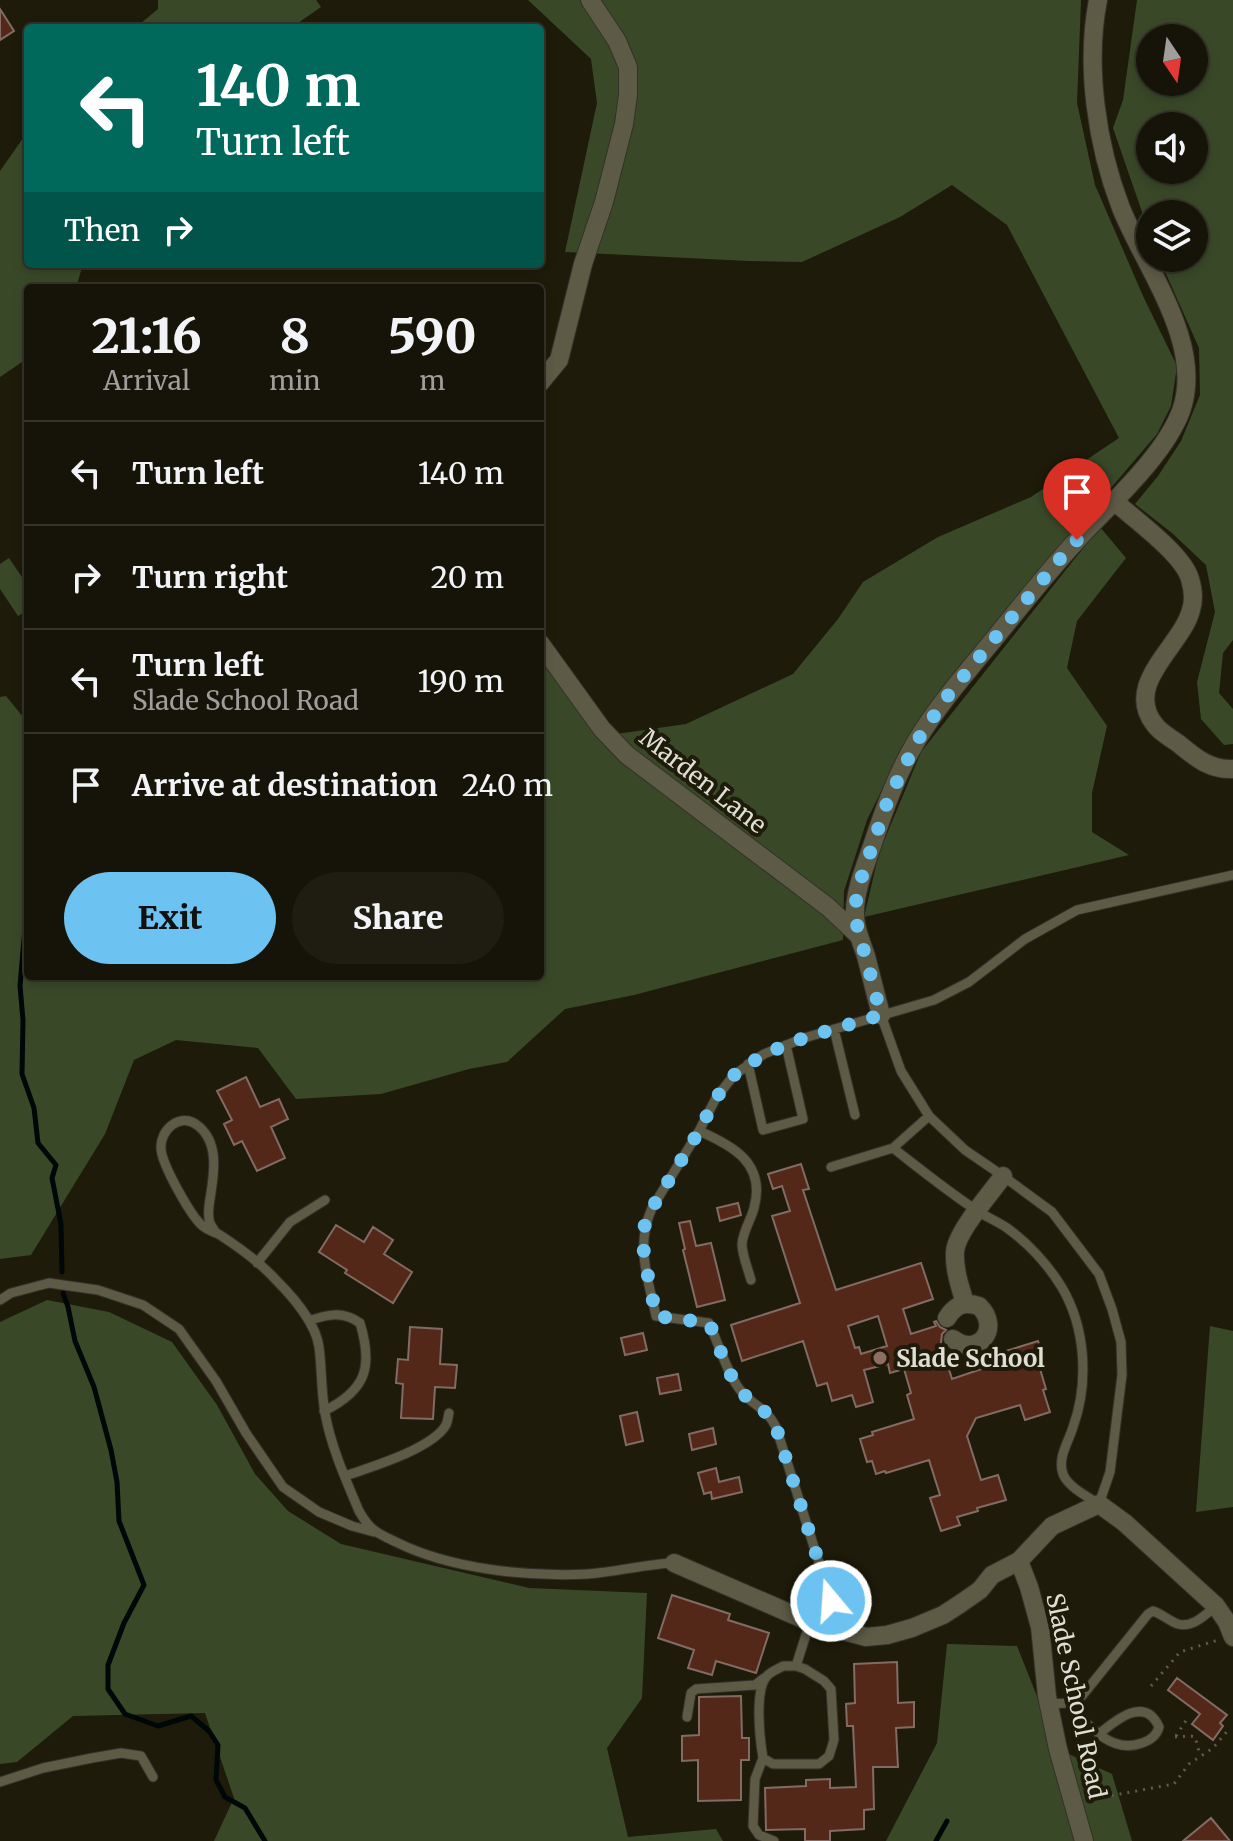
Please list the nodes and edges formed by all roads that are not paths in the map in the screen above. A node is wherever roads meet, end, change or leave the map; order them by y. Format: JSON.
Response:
{"nodes":[{"id":1,"x":590,"y":0,"type":"edge"},
{"id":2,"x":1098,"y":0,"type":"edge"},
{"id":3,"x":544,"y":378,"type":"edge"},
{"id":4,"x":1114,"y":501,"type":"junction"},
{"id":5,"x":544,"y":649,"type":"edge"},
{"id":6,"x":1233,"y":769,"type":"edge"},
{"id":7,"x":1233,"y":875,"type":"edge"},
{"id":8,"x":859,"y":936,"type":"junction"},
{"id":9,"x":881,"y":1015,"type":"junction"},
{"id":10,"x":834,"y":1029,"type":"junction"},
{"id":11,"x":786,"y":1045,"type":"junction"},
{"id":12,"x":748,"y":1064,"type":"junction"},
{"id":13,"x":855,"y":1115,"type":"dead end"},
{"id":14,"x":929,"y":1116,"type":"junction"},
{"id":15,"x":699,"y":1131,"type":"junction"},
{"id":16,"x":893,"y":1148,"type":"junction"},
{"id":17,"x":831,"y":1167,"type":"dead end"},
{"id":18,"x":1003,"y":1176,"type":"junction"},
{"id":19,"x":325,"y":1200,"type":"dead end"},
{"id":20,"x":977,"y":1211,"type":"junction"},
{"id":21,"x":216,"y":1233,"type":"junction"},
{"id":22,"x":257,"y":1263,"type":"junction"},
{"id":23,"x":751,"y":1280,"type":"dead end"},
{"id":24,"x":0,"y":1300,"type":"edge"},
{"id":25,"x":965,"y":1303,"type":"junction"},
{"id":26,"x":947,"y":1318,"type":"dead end"},
{"id":27,"x":309,"y":1321,"type":"junction"},
{"id":28,"x":953,"y":1339,"type":"dead end"},
{"id":29,"x":324,"y":1411,"type":"junction"},
{"id":30,"x":449,"y":1413,"type":"dead end"},
{"id":31,"x":345,"y":1476,"type":"junction"},
{"id":32,"x":1099,"y":1504,"type":"junction"},
{"id":33,"x":375,"y":1532,"type":"junction"},
{"id":34,"x":1019,"y":1561,"type":"junction"},
{"id":35,"x":674,"y":1563,"type":"joint"},
{"id":36,"x":1216,"y":1606,"type":"junction"},
{"id":37,"x":810,"y":1622,"type":"junction"},
{"id":38,"x":840,"y":1630,"type":"junction"},
{"id":39,"x":1232,"y":1635,"type":"edge"},
{"id":40,"x":796,"y":1666,"type":"junction"},
{"id":41,"x":767,"y":1676,"type":"junction"},
{"id":42,"x":1068,"y":1703,"type":"junction"},
{"id":43,"x":1049,"y":1704,"type":"junction"},
{"id":44,"x":687,"y":1717,"type":"dead end"},
{"id":45,"x":1099,"y":1734,"type":"junction"},
{"id":46,"x":763,"y":1758,"type":"junction"},
{"id":47,"x":153,"y":1777,"type":"dead end"},
{"id":48,"x":0,"y":1782,"type":"edge"},
{"id":49,"x":774,"y":1841,"type":"edge"},
{"id":50,"x":1084,"y":1841,"type":"edge"}],
"edges":[{"from":1,"to":3,"type":"street"},
{"from":2,"to":4,"type":"street"},
{"from":4,"to":6,"type":"street"},
{"from":4,"to":8,"type":"street"},
{"from":5,"to":8,"type":"street","name":"Marden Lane"},
{"from":7,"to":9,"type":"lane"},
{"from":8,"to":9,"type":"street"},
{"from":9,"to":10,"type":"lane"},
{"from":9,"to":14,"type":"lane"},
{"from":10,"to":11,"type":"lane"},
{"from":10,"to":13,"type":"lane"},
{"from":11,"to":12,"type":"lane"},
{"from":11,"to":12,"type":"lane"},
{"from":12,"to":15,"type":"lane"},
{"from":14,"to":16,"type":"lane"},
{"from":14,"to":18,"type":"lane"},
{"from":15,"to":23,"type":"lane"},
{"from":15,"to":38,"type":"lane"},
{"from":16,"to":17,"type":"lane"},
{"from":16,"to":20,"type":"lane"},
{"from":18,"to":20,"type":"street"},
{"from":18,"to":32,"type":"lane"},
{"from":19,"to":22,"type":"lane"},
{"from":20,"to":25,"type":"street"},
{"from":20,"to":32,"type":"lane"},
{"from":21,"to":21,"type":"lane"},
{"from":21,"to":22,"type":"lane"},
{"from":22,"to":27,"type":"lane"},
{"from":24,"to":33,"type":"lane"},
{"from":25,"to":26,"type":"street"},
{"from":25,"to":28,"type":"street"},
{"from":27,"to":29,"type":"lane"},
{"from":27,"to":29,"type":"lane"},
{"from":29,"to":31,"type":"lane"},
{"from":30,"to":31,"type":"lane"},
{"from":31,"to":33,"type":"lane"},
{"from":32,"to":34,"type":"street"},
{"from":32,"to":36,"type":"street"},
{"from":33,"to":35,"type":"lane"},
{"from":34,"to":38,"type":"street"},
{"from":34,"to":43,"type":"street","name":"Slade School Road"},
{"from":35,"to":37,"type":"street"},
{"from":36,"to":39,"type":"street"},
{"from":36,"to":42,"type":"lane"},
{"from":37,"to":38,"type":"street"},
{"from":37,"to":40,"type":"lane"},
{"from":40,"to":41,"type":"lane"},
{"from":40,"to":46,"type":"lane"},
{"from":41,"to":44,"type":"lane"},
{"from":41,"to":46,"type":"lane"},
{"from":42,"to":43,"type":"lane"},
{"from":42,"to":45,"type":"lane"},
{"from":43,"to":50,"type":"street","name":"Slade School Road"},
{"from":45,"to":45,"type":"lane"},
{"from":46,"to":49,"type":"lane"},
{"from":47,"to":48,"type":"lane"}]}
